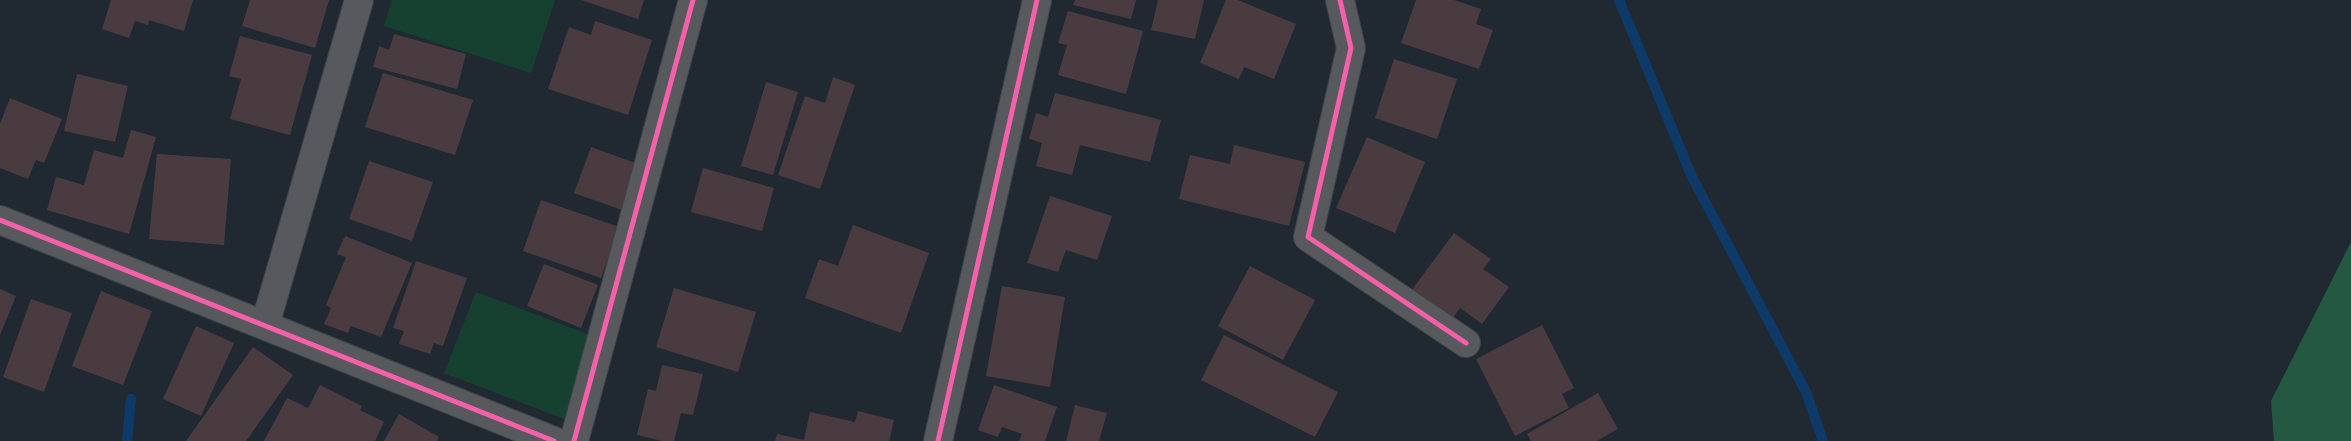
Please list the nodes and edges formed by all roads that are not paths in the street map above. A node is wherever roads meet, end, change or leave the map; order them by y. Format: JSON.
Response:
{"nodes":[{"id":1,"x":359,"y":0,"type":"edge"},
{"id":2,"x":693,"y":0,"type":"edge"},
{"id":3,"x":1037,"y":0,"type":"edge"},
{"id":4,"x":1340,"y":0,"type":"edge"},
{"id":5,"x":0,"y":220,"type":"edge"},
{"id":6,"x":265,"y":325,"type":"junction"},
{"id":7,"x":1466,"y":343,"type":"dead end"},
{"id":8,"x":554,"y":441,"type":"edge"},
{"id":9,"x":574,"y":441,"type":"edge"},
{"id":10,"x":938,"y":441,"type":"edge"}],
"edges":[{"from":1,"to":6,"type":"street"},
{"from":2,"to":9,"type":"street"},
{"from":3,"to":10,"type":"street"},
{"from":4,"to":7,"type":"street"},
{"from":5,"to":6,"type":"street"},
{"from":6,"to":8,"type":"street"}]}
